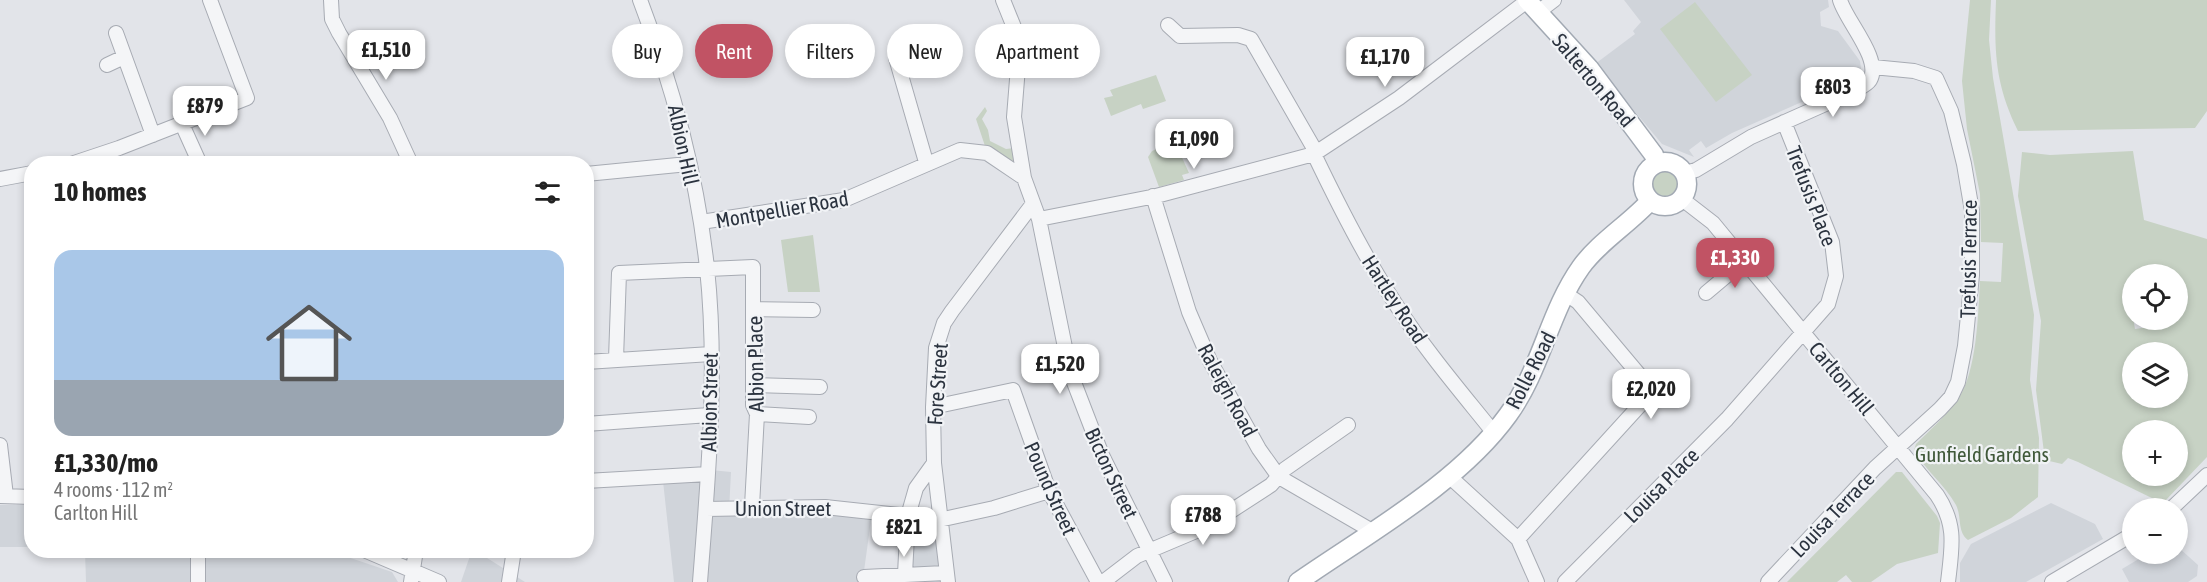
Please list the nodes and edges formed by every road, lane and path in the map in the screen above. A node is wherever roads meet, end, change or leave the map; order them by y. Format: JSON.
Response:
{"nodes":[{"id":1,"x":210,"y":0,"type":"edge"},
{"id":2,"x":331,"y":0,"type":"edge"},
{"id":3,"x":640,"y":0,"type":"edge"},
{"id":4,"x":1003,"y":0,"type":"edge"},
{"id":5,"x":1554,"y":0,"type":"edge"},
{"id":6,"x":1840,"y":0,"type":"edge"},
{"id":7,"x":1530,"y":5,"type":"edge"},
{"id":8,"x":1168,"y":25,"type":"dead end"},
{"id":9,"x":116,"y":33,"type":"dead end"},
{"id":10,"x":124,"y":57,"type":"junction"},
{"id":11,"x":107,"y":64,"type":"dead end"},
{"id":12,"x":1873,"y":67,"type":"junction"},
{"id":13,"x":902,"y":78,"type":"edge"},
{"id":14,"x":1784,"y":122,"type":"junction"},
{"id":15,"x":182,"y":124,"type":"junction"},
{"id":16,"x":153,"y":135,"type":"junction"},
{"id":17,"x":1315,"y":153,"type":"junction"},
{"id":18,"x":102,"y":156,"type":"edge"},
{"id":19,"x":196,"y":156,"type":"edge"},
{"id":20,"x":407,"y":156,"type":"edge"},
{"id":21,"x":926,"y":162,"type":"junction"},
{"id":22,"x":688,"y":164,"type":"junction"},
{"id":23,"x":1656,"y":164,"type":"junction"},
{"id":24,"x":594,"y":173,"type":"edge"},
{"id":25,"x":1685,"y":173,"type":"junction"},
{"id":26,"x":24,"y":174,"type":"edge"},
{"id":27,"x":1024,"y":178,"type":"junction"},
{"id":28,"x":0,"y":179,"type":"edge"},
{"id":29,"x":1153,"y":196,"type":"junction"},
{"id":30,"x":1682,"y":199,"type":"junction"},
{"id":31,"x":1650,"y":201,"type":"junction"},
{"id":32,"x":1032,"y":205,"type":"junction"},
{"id":33,"x":1039,"y":219,"type":"junction"},
{"id":34,"x":701,"y":222,"type":"junction"},
{"id":35,"x":1744,"y":261,"type":"junction"},
{"id":36,"x":707,"y":271,"type":"junction"},
{"id":37,"x":1706,"y":293,"type":"dead end"},
{"id":38,"x":1566,"y":294,"type":"junction"},
{"id":39,"x":754,"y":309,"type":"junction"},
{"id":40,"x":813,"y":310,"type":"dead end"},
{"id":41,"x":1804,"y":333,"type":"junction"},
{"id":42,"x":711,"y":354,"type":"junction"},
{"id":43,"x":616,"y":359,"type":"junction"},
{"id":44,"x":594,"y":361,"type":"edge"},
{"id":45,"x":753,"y":385,"type":"junction"},
{"id":46,"x":820,"y":387,"type":"dead end"},
{"id":47,"x":933,"y":406,"type":"junction"},
{"id":48,"x":756,"y":414,"type":"junction"},
{"id":49,"x":709,"y":415,"type":"junction"},
{"id":50,"x":809,"y":417,"type":"dead end"},
{"id":51,"x":594,"y":423,"type":"edge"},
{"id":52,"x":1348,"y":425,"type":"dead end"},
{"id":53,"x":1494,"y":433,"type":"junction"},
{"id":54,"x":0,"y":445,"type":"edge"},
{"id":55,"x":1899,"y":448,"type":"junction"},
{"id":56,"x":934,"y":463,"type":"junction"},
{"id":57,"x":708,"y":474,"type":"junction"},
{"id":58,"x":2207,"y":475,"type":"edge"},
{"id":59,"x":1449,"y":476,"type":"junction"},
{"id":60,"x":1279,"y":477,"type":"junction"},
{"id":61,"x":594,"y":481,"type":"edge"},
{"id":62,"x":1049,"y":490,"type":"junction"},
{"id":63,"x":3,"y":496,"type":"edge"},
{"id":64,"x":24,"y":497,"type":"edge"},
{"id":65,"x":2183,"y":498,"type":"edge"},
{"id":66,"x":752,"y":506,"type":"junction"},
{"id":67,"x":706,"y":509,"type":"junction"},
{"id":68,"x":908,"y":516,"type":"junction"},
{"id":69,"x":939,"y":520,"type":"junction"},
{"id":70,"x":1372,"y":531,"type":"junction"},
{"id":71,"x":1518,"y":539,"type":"junction"},
{"id":72,"x":2122,"y":541,"type":"edge"},
{"id":73,"x":1148,"y":551,"type":"junction"},
{"id":74,"x":198,"y":558,"type":"edge"},
{"id":75,"x":379,"y":558,"type":"edge"},
{"id":76,"x":415,"y":558,"type":"edge"},
{"id":77,"x":513,"y":558,"type":"edge"},
{"id":78,"x":905,"y":574,"type":"junction"},
{"id":79,"x":412,"y":576,"type":"edge"},
{"id":80,"x":864,"y":577,"type":"dead end"},
{"id":81,"x":946,"y":578,"type":"edge"},
{"id":82,"x":198,"y":582,"type":"edge"},
{"id":83,"x":439,"y":582,"type":"edge"},
{"id":84,"x":509,"y":582,"type":"edge"},
{"id":85,"x":700,"y":582,"type":"edge"},
{"id":86,"x":1098,"y":582,"type":"edge"},
{"id":87,"x":1103,"y":582,"type":"edge"},
{"id":88,"x":1164,"y":582,"type":"edge"},
{"id":89,"x":1298,"y":582,"type":"edge"},
{"id":90,"x":1537,"y":582,"type":"edge"},
{"id":91,"x":1565,"y":582,"type":"edge"},
{"id":92,"x":1768,"y":582,"type":"edge"},
{"id":93,"x":1948,"y":582,"type":"edge"},
{"id":94,"x":2052,"y":582,"type":"edge"}],
"edges":[{"from":1,"to":15,"type":"street"},
{"from":2,"to":20,"type":"street"},
{"from":3,"to":22,"type":"street","name":"Albion Hill"},
{"from":4,"to":27,"type":"street","name":"Bicton Street"},
{"from":5,"to":7,"type":"street"},
{"from":6,"to":12,"type":"street"},
{"from":7,"to":17,"type":"street"},
{"from":7,"to":23,"type":"main road","name":"Salterton Road"},
{"from":8,"to":17,"type":"street","name":"Hartley Road"},
{"from":9,"to":10,"type":"street"},
{"from":10,"to":11,"type":"street"},
{"from":10,"to":16,"type":"street"},
{"from":12,"to":14,"type":"street"},
{"from":12,"to":55,"type":"street","name":"Trefusis Terrace"},
{"from":13,"to":21,"type":"street"},
{"from":14,"to":25,"type":"street"},
{"from":14,"to":41,"type":"street","name":"Trefusis Place"},
{"from":15,"to":16,"type":"street"},
{"from":15,"to":19,"type":"street"},
{"from":16,"to":18,"type":"street"},
{"from":17,"to":29,"type":"street"},
{"from":17,"to":53,"type":"street","name":"Hartley Road"},
{"from":21,"to":27,"type":"street","name":"Montpellier Road"},
{"from":21,"to":34,"type":"street","name":"Montpellier Road"},
{"from":22,"to":24,"type":"street"},
{"from":22,"to":34,"type":"street","name":"Albion Hill"},
{"from":23,"to":25,"type":"main road"},
{"from":23,"to":31,"type":"main road"},
{"from":25,"to":30,"type":"main road"},
{"from":26,"to":28,"type":"street"},
{"from":27,"to":32,"type":"street","name":"Bicton Street"},
{"from":29,"to":33,"type":"street"},
{"from":29,"to":60,"type":"street","name":"Raleigh Road"},
{"from":30,"to":31,"type":"main road"},
{"from":30,"to":35,"type":"street","name":"Carlton Hill"},
{"from":31,"to":38,"type":"main road","name":"Rolle Road"},
{"from":32,"to":33,"type":"street","name":"Bicton Street"},
{"from":32,"to":47,"type":"street","name":"Fore Street"},
{"from":33,"to":73,"type":"street","name":"Bicton Street"},
{"from":34,"to":36,"type":"street","name":"Albion Street"},
{"from":35,"to":37,"type":"street"},
{"from":35,"to":41,"type":"street","name":"Carlton Hill"},
{"from":36,"to":39,"type":"street","name":"Albion Place"},
{"from":36,"to":42,"type":"street","name":"Albion Street"},
{"from":36,"to":43,"type":"street"},
{"from":38,"to":53,"type":"main road","name":"Rolle Road"},
{"from":38,"to":71,"type":"street"},
{"from":39,"to":40,"type":"street"},
{"from":39,"to":45,"type":"street","name":"Albion Place"},
{"from":41,"to":55,"type":"street","name":"Carlton Hill"},
{"from":41,"to":91,"type":"street","name":"Louisa Place"},
{"from":42,"to":43,"type":"street"},
{"from":42,"to":49,"type":"street","name":"Albion Street"},
{"from":43,"to":44,"type":"street"},
{"from":45,"to":46,"type":"street"},
{"from":45,"to":48,"type":"street","name":"Albion Place"},
{"from":47,"to":56,"type":"street","name":"Fore Street"},
{"from":47,"to":62,"type":"street","name":"Pound Street"},
{"from":48,"to":50,"type":"street"},
{"from":48,"to":66,"type":"street","name":"Albion Place"},
{"from":49,"to":51,"type":"street"},
{"from":49,"to":57,"type":"street","name":"Albion Street"},
{"from":52,"to":60,"type":"street"},
{"from":53,"to":59,"type":"main road","name":"Rolle Road"},
{"from":54,"to":63,"type":"street"},
{"from":55,"to":92,"type":"street","name":"Louisa Terrace"},
{"from":55,"to":93,"type":"street","name":"Carlton Hill"},
{"from":56,"to":68,"type":"street"},
{"from":56,"to":69,"type":"street","name":"Fore Street"},
{"from":57,"to":61,"type":"street"},
{"from":57,"to":67,"type":"street","name":"Albion Street"},
{"from":58,"to":65,"type":"street"},
{"from":59,"to":70,"type":"main road","name":"Rolle Road"},
{"from":59,"to":71,"type":"street"},
{"from":60,"to":70,"type":"street","name":"Raleigh Road"},
{"from":60,"to":73,"type":"street"},
{"from":62,"to":69,"type":"street"},
{"from":62,"to":86,"type":"street","name":"Pound Street"},
{"from":63,"to":64,"type":"street"},
{"from":66,"to":67,"type":"street","name":"Union Street"},
{"from":66,"to":68,"type":"street","name":"Union Street"},
{"from":67,"to":85,"type":"street","name":"Albion Street"},
{"from":68,"to":78,"type":"street"},
{"from":69,"to":81,"type":"street","name":"Fore Street"},
{"from":70,"to":89,"type":"main road","name":"Rolle Road"},
{"from":71,"to":90,"type":"street"},
{"from":72,"to":94,"type":"street"},
{"from":73,"to":87,"type":"street"},
{"from":73,"to":88,"type":"street","name":"Bicton Street"},
{"from":74,"to":82,"type":"street"},
{"from":75,"to":79,"type":"street"},
{"from":76,"to":79,"type":"street"},
{"from":77,"to":84,"type":"street"},
{"from":78,"to":80,"type":"street"},
{"from":78,"to":81,"type":"street"},
{"from":79,"to":83,"type":"street"}]}
